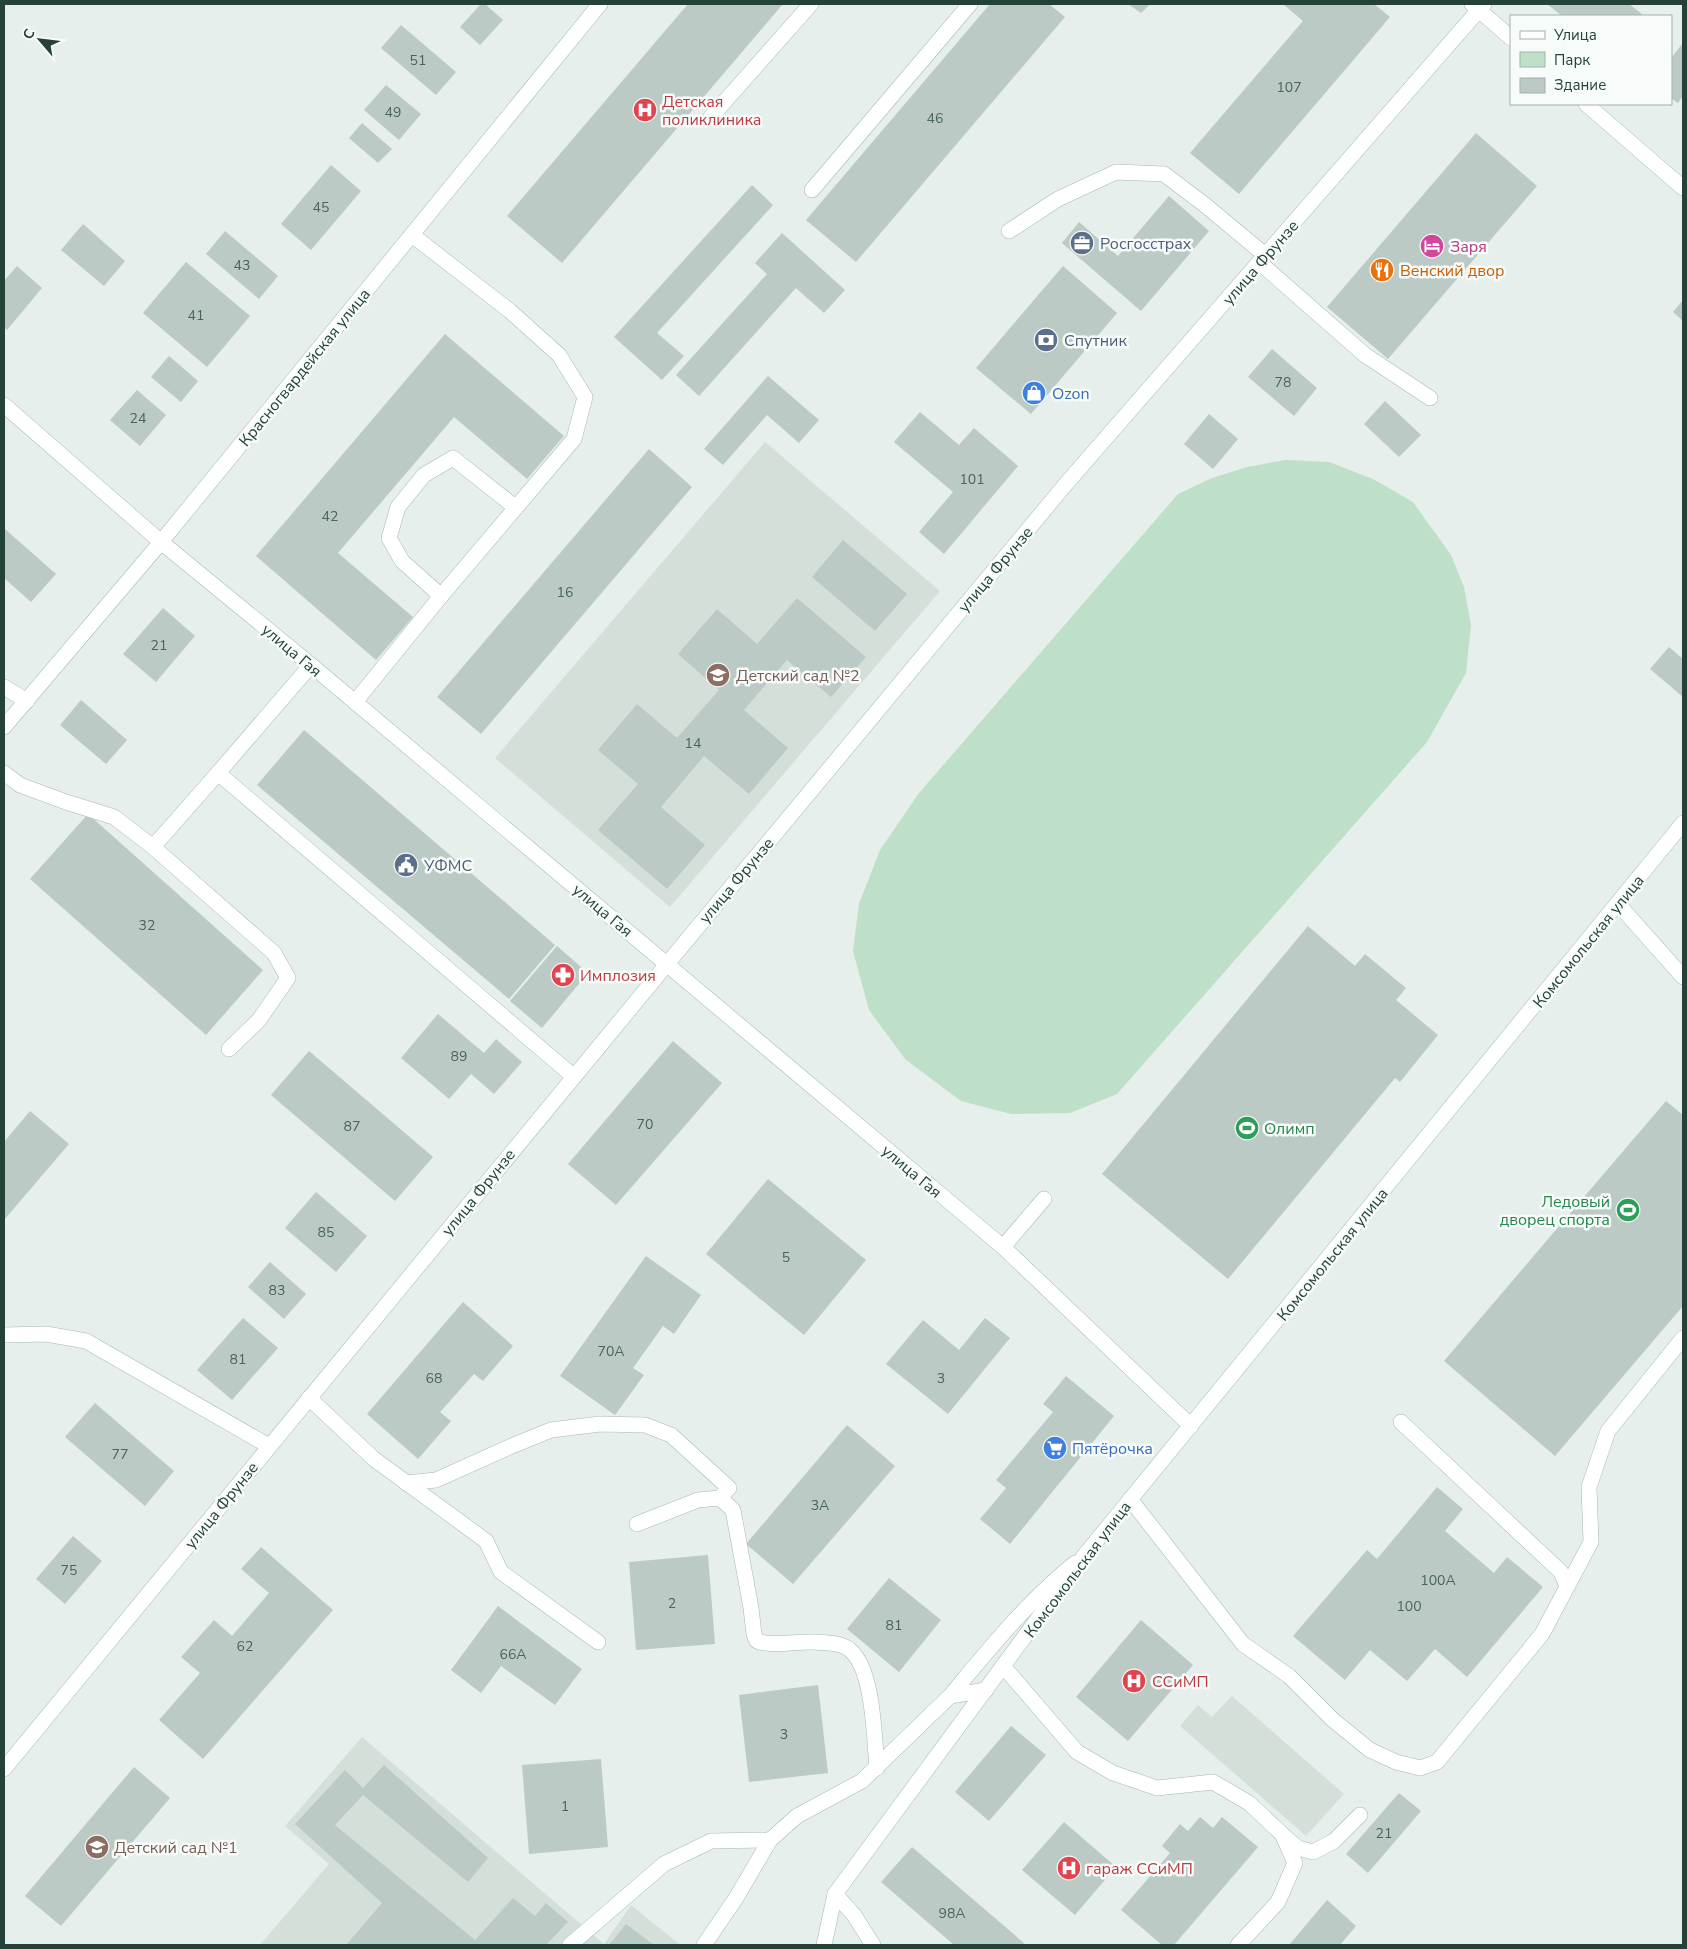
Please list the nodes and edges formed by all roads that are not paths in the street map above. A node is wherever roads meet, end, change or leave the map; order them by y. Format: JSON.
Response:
{"nodes":[{"id":1,"x":600,"y":4,"type":"edge"},
{"id":2,"x":811,"y":4,"type":"edge"},
{"id":3,"x":970,"y":4,"type":"edge"},
{"id":4,"x":1478,"y":6,"type":"edge"},
{"id":5,"x":1510,"y":37,"type":"edge"},
{"id":6,"x":1587,"y":105,"type":"edge"},
{"id":7,"x":711,"y":117,"type":"dead end"},
{"id":8,"x":1683,"y":188,"type":"edge"},
{"id":9,"x":812,"y":190,"type":"dead end"},
{"id":10,"x":1009,"y":231,"type":"dead end"},
{"id":11,"x":412,"y":234,"type":"junction"},
{"id":12,"x":1262,"y":259,"type":"junction"},
{"id":13,"x":1430,"y":398,"type":"dead end"},
{"id":14,"x":4,"y":406,"type":"edge"},
{"id":15,"x":516,"y":507,"type":"junction"},
{"id":16,"x":161,"y":542,"type":"junction"},
{"id":17,"x":441,"y":596,"type":"junction"},
{"id":18,"x":311,"y":665,"type":"junction"},
{"id":19,"x":4,"y":687,"type":"edge"},
{"id":20,"x":27,"y":701,"type":"junction"},
{"id":21,"x":355,"y":702,"type":"junction"},
{"id":22,"x":4,"y":727,"type":"edge"},
{"id":23,"x":4,"y":773,"type":"edge"},
{"id":24,"x":218,"y":773,"type":"junction"},
{"id":25,"x":1683,"y":824,"type":"edge"},
{"id":26,"x":153,"y":847,"type":"junction"},
{"id":27,"x":1618,"y":904,"type":"junction"},
{"id":28,"x":667,"y":964,"type":"junction"},
{"id":29,"x":1683,"y":977,"type":"edge"},
{"id":30,"x":229,"y":1049,"type":"dead end"},
{"id":31,"x":573,"y":1076,"type":"junction"},
{"id":32,"x":1044,"y":1199,"type":"dead end"},
{"id":33,"x":1002,"y":1246,"type":"junction"},
{"id":34,"x":4,"y":1335,"type":"edge"},
{"id":35,"x":1683,"y":1338,"type":"edge"},
{"id":36,"x":308,"y":1398,"type":"junction"},
{"id":37,"x":1401,"y":1422,"type":"dead end"},
{"id":38,"x":1192,"y":1426,"type":"junction"},
{"id":39,"x":269,"y":1446,"type":"junction"},
{"id":40,"x":406,"y":1483,"type":"junction"},
{"id":41,"x":720,"y":1498,"type":"junction"},
{"id":42,"x":1130,"y":1499,"type":"junction"},
{"id":43,"x":637,"y":1524,"type":"dead end"},
{"id":44,"x":1084,"y":1556,"type":"junction"},
{"id":45,"x":1567,"y":1586,"type":"junction"},
{"id":46,"x":598,"y":1642,"type":"dead end"},
{"id":47,"x":1003,"y":1666,"type":"junction"},
{"id":48,"x":986,"y":1690,"type":"junction"},
{"id":49,"x":950,"y":1696,"type":"junction"},
{"id":50,"x":877,"y":1768,"type":"junction"},
{"id":51,"x":4,"y":1769,"type":"edge"},
{"id":52,"x":1360,"y":1815,"type":"dead end"},
{"id":53,"x":1282,"y":1834,"type":"junction"},
{"id":54,"x":770,"y":1840,"type":"junction"},
{"id":55,"x":835,"y":1894,"type":"junction"},
{"id":56,"x":570,"y":1945,"type":"edge"},
{"id":57,"x":704,"y":1945,"type":"edge"},
{"id":58,"x":824,"y":1945,"type":"edge"},
{"id":59,"x":874,"y":1945,"type":"edge"},
{"id":60,"x":1238,"y":1945,"type":"edge"}],
"edges":[{"from":1,"to":11,"type":"street","name":"Красногвардейская улица"},
{"from":2,"to":7,"type":"street"},
{"from":3,"to":9,"type":"street"},
{"from":4,"to":5,"type":"street"},
{"from":4,"to":12,"type":"street","name":"улица Фрунзе"},
{"from":6,"to":8,"type":"street"},
{"from":10,"to":12,"type":"street"},
{"from":11,"to":15,"type":"street"},
{"from":11,"to":16,"type":"street","name":"Красногвардейская улица"},
{"from":12,"to":13,"type":"street"},
{"from":12,"to":28,"type":"street","name":"улица Фрунзе"},
{"from":14,"to":16,"type":"street","name":"улица Гая"},
{"from":15,"to":17,"type":"street"},
{"from":15,"to":17,"type":"street"},
{"from":16,"to":18,"type":"street","name":"улица Гая"},
{"from":16,"to":20,"type":"street","name":"Красногвардейская улица"},
{"from":17,"to":21,"type":"street"},
{"from":18,"to":21,"type":"street","name":"улица Гая"},
{"from":18,"to":24,"type":"street"},
{"from":19,"to":20,"type":"street"},
{"from":20,"to":22,"type":"street","name":"Красногвардейская улица"},
{"from":21,"to":28,"type":"street","name":"улица Гая"},
{"from":23,"to":26,"type":"street"},
{"from":24,"to":26,"type":"street"},
{"from":24,"to":31,"type":"street"},
{"from":25,"to":27,"type":"street","name":"Комсомольская улица"},
{"from":26,"to":30,"type":"street"},
{"from":27,"to":29,"type":"street"},
{"from":27,"to":38,"type":"street","name":"Комсомольская улица"},
{"from":28,"to":31,"type":"street","name":"улица Фрунзе"},
{"from":28,"to":33,"type":"street","name":"улица Гая"},
{"from":31,"to":36,"type":"street","name":"улица Фрунзе"},
{"from":32,"to":33,"type":"street"},
{"from":33,"to":38,"type":"street","name":"улица Гая"},
{"from":34,"to":39,"type":"street"},
{"from":35,"to":45,"type":"street"},
{"from":36,"to":39,"type":"street","name":"улица Фрунзе"},
{"from":36,"to":40,"type":"street"},
{"from":37,"to":45,"type":"street"},
{"from":38,"to":42,"type":"street","name":"Комсомольская улица"},
{"from":39,"to":51,"type":"street","name":"улица Фрунзе"},
{"from":40,"to":41,"type":"street"},
{"from":40,"to":46,"type":"street"},
{"from":41,"to":43,"type":"street"},
{"from":41,"to":50,"type":"street"},
{"from":42,"to":44,"type":"street","name":"Комсомольская улица"},
{"from":42,"to":45,"type":"street"},
{"from":44,"to":47,"type":"street","name":"Комсомольская улица"},
{"from":44,"to":49,"type":"street"},
{"from":47,"to":48,"type":"street","name":"Комсомольская улица"},
{"from":47,"to":53,"type":"street"},
{"from":48,"to":49,"type":"street"},
{"from":48,"to":55,"type":"street","name":"Комсомольская улица"},
{"from":49,"to":50,"type":"street"},
{"from":50,"to":54,"type":"street"},
{"from":52,"to":53,"type":"street"},
{"from":53,"to":60,"type":"street"},
{"from":54,"to":56,"type":"street"},
{"from":54,"to":57,"type":"street"},
{"from":55,"to":58,"type":"street"},
{"from":55,"to":59,"type":"street"}]}
